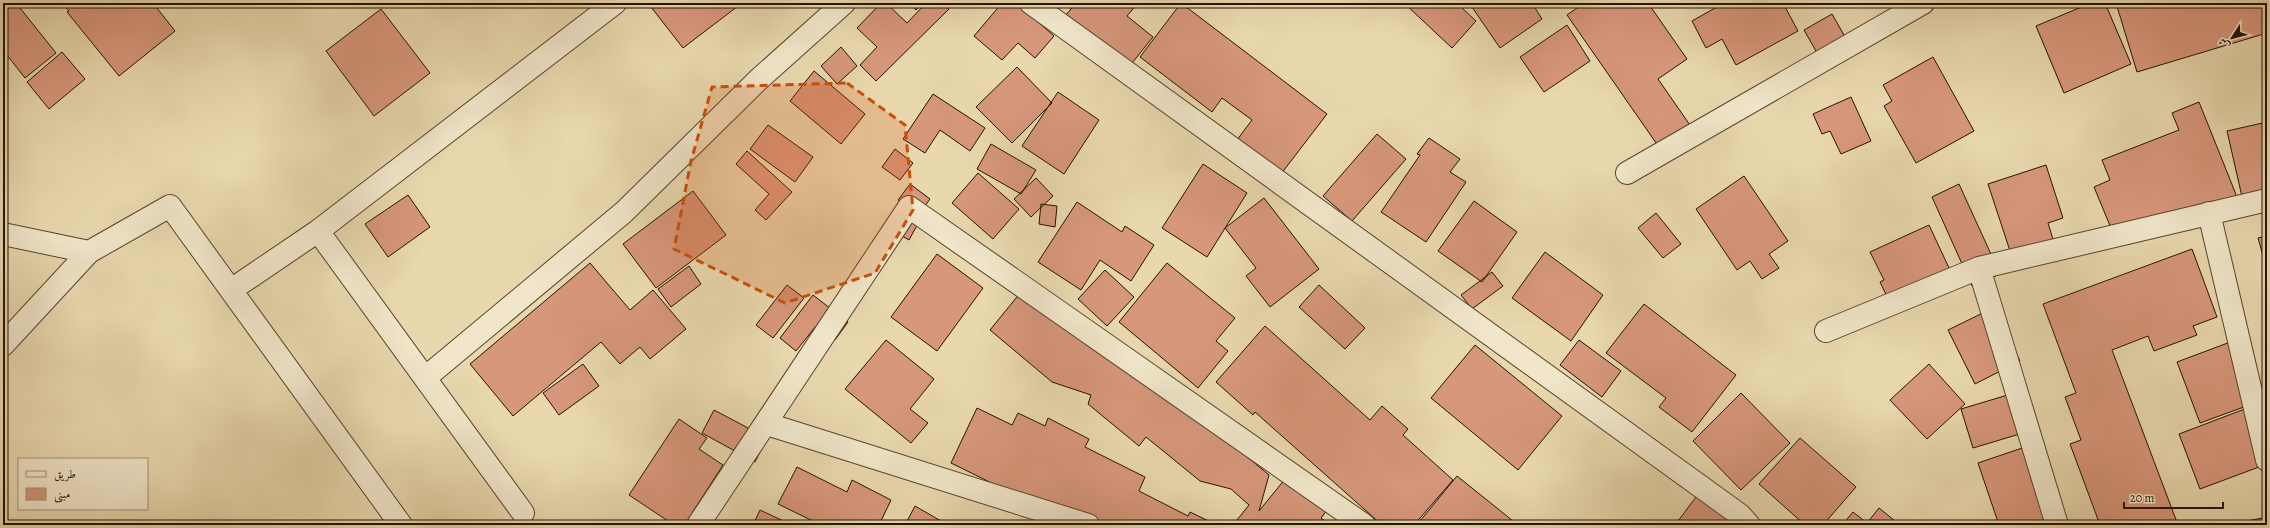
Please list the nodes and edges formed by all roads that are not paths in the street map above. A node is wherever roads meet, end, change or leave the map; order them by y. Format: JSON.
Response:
{"nodes":[{"id":1,"x":615,"y":3,"type":"edge"},
{"id":2,"x":844,"y":3,"type":"edge"},
{"id":3,"x":1031,"y":3,"type":"edge"},
{"id":4,"x":1922,"y":3,"type":"edge"},
{"id":5,"x":1628,"y":172,"type":"dead end"},
{"id":6,"x":2267,"y":200,"type":"edge"},
{"id":7,"x":2209,"y":213,"type":"junction"},
{"id":8,"x":318,"y":232,"type":"junction"},
{"id":9,"x":3,"y":234,"type":"edge"},
{"id":10,"x":89,"y":252,"type":"junction"},
{"id":11,"x":1979,"y":268,"type":"junction"},
{"id":12,"x":230,"y":290,"type":"junction"},
{"id":13,"x":1826,"y":331,"type":"dead end"},
{"id":14,"x":3,"y":345,"type":"edge"},
{"id":15,"x":425,"y":378,"type":"junction"},
{"id":16,"x":767,"y":424,"type":"junction"},
{"id":17,"x":2267,"y":460,"type":"edge"},
{"id":18,"x":523,"y":513,"type":"dead end"},
{"id":19,"x":401,"y":525,"type":"edge"},
{"id":20,"x":698,"y":525,"type":"edge"},
{"id":21,"x":1088,"y":525,"type":"edge"},
{"id":22,"x":1364,"y":525,"type":"edge"},
{"id":23,"x":1749,"y":525,"type":"edge"},
{"id":24,"x":2057,"y":525,"type":"edge"}],
"edges":[{"from":1,"to":8,"type":"street"},
{"from":2,"to":15,"type":"street"},
{"from":3,"to":23,"type":"street"},
{"from":4,"to":5,"type":"street"},
{"from":6,"to":7,"type":"street"},
{"from":7,"to":11,"type":"street"},
{"from":7,"to":17,"type":"street"},
{"from":8,"to":12,"type":"street"},
{"from":8,"to":15,"type":"street"},
{"from":9,"to":10,"type":"street"},
{"from":10,"to":12,"type":"street"},
{"from":10,"to":14,"type":"street"},
{"from":11,"to":13,"type":"street"},
{"from":11,"to":24,"type":"street"},
{"from":12,"to":19,"type":"street"},
{"from":15,"to":18,"type":"street"},
{"from":16,"to":20,"type":"street"},
{"from":16,"to":21,"type":"street"},
{"from":16,"to":22,"type":"street"}]}
